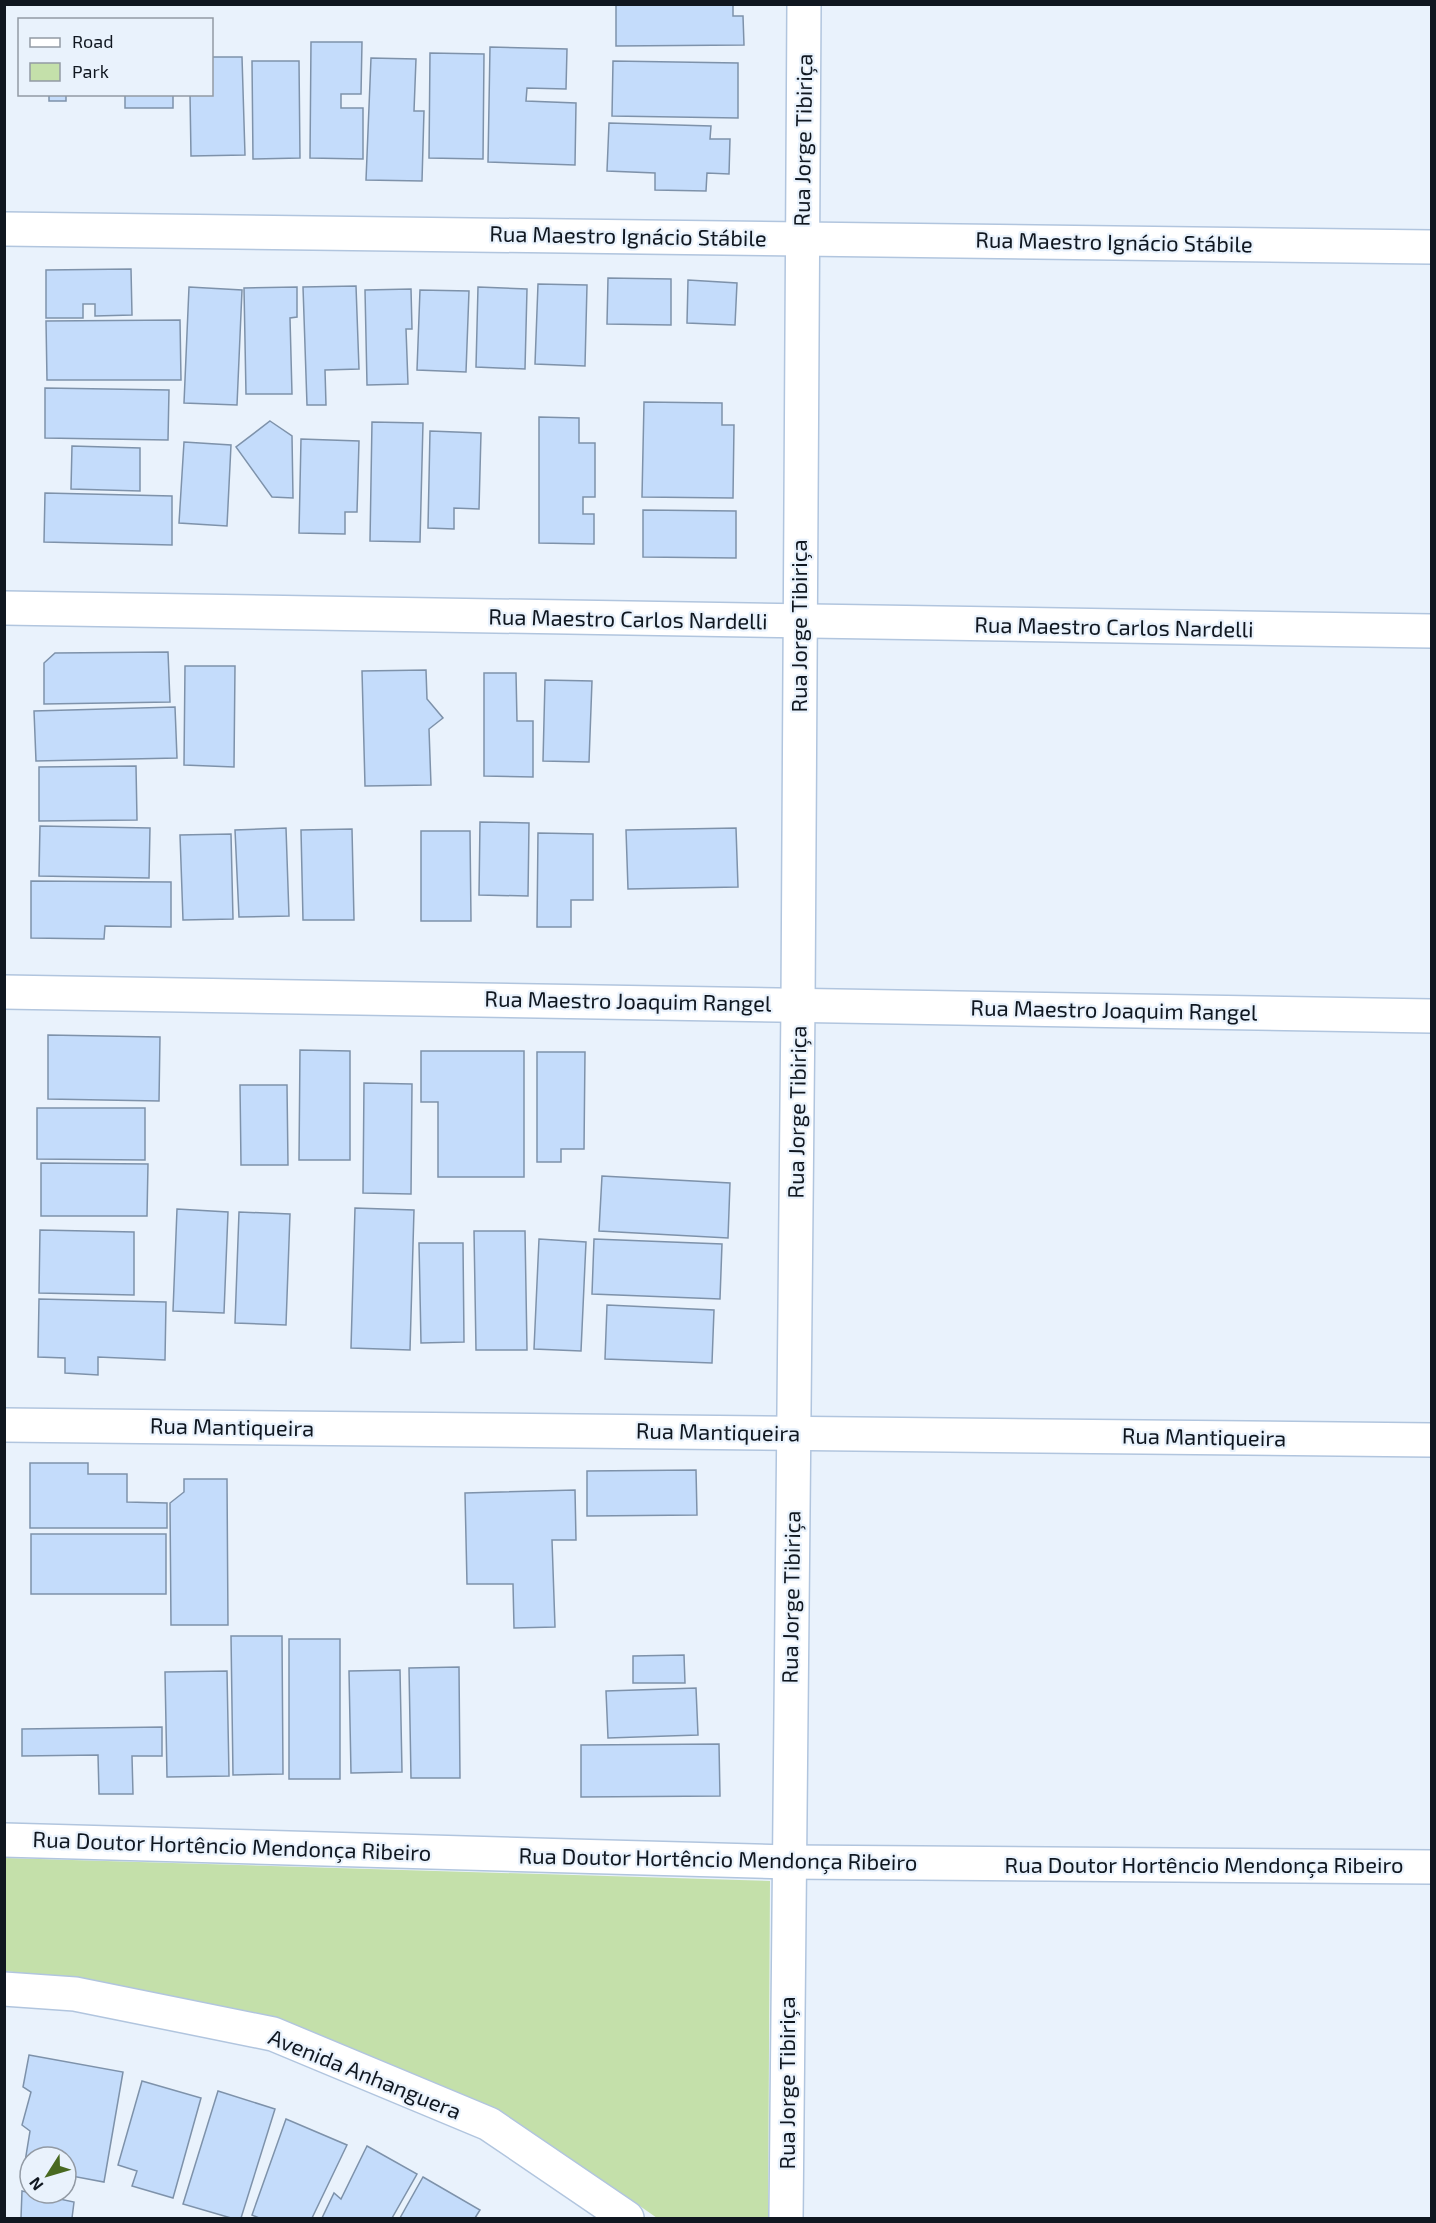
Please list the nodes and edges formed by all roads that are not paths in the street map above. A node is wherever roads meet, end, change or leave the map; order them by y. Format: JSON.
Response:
{"nodes":[{"id":1,"x":804,"y":4,"type":"edge"},
{"id":2,"x":4,"y":229,"type":"edge"},
{"id":3,"x":802,"y":238,"type":"junction"},
{"id":4,"x":1431,"y":247,"type":"edge"},
{"id":5,"x":4,"y":608,"type":"edge"},
{"id":6,"x":799,"y":622,"type":"junction"},
{"id":7,"x":1431,"y":631,"type":"edge"},
{"id":8,"x":4,"y":992,"type":"edge"},
{"id":9,"x":798,"y":1004,"type":"junction"},
{"id":10,"x":1431,"y":1016,"type":"edge"},
{"id":11,"x":4,"y":1425,"type":"edge"},
{"id":12,"x":792,"y":1432,"type":"junction"},
{"id":13,"x":1431,"y":1440,"type":"edge"},
{"id":14,"x":4,"y":1840,"type":"edge"},
{"id":15,"x":788,"y":1862,"type":"junction"},
{"id":16,"x":1431,"y":1867,"type":"edge"},
{"id":17,"x":4,"y":1989,"type":"edge"},
{"id":18,"x":627,"y":2218,"type":"edge"},
{"id":19,"x":786,"y":2218,"type":"edge"}],
"edges":[{"from":1,"to":3,"type":"street","name":"Rua Jorge Tibiriça"},
{"from":2,"to":3,"type":"street","name":"Rua Maestro Ignácio Stábile"},
{"from":3,"to":4,"type":"street","name":"Rua Maestro Ignácio Stábile"},
{"from":3,"to":6,"type":"street","name":"Rua Jorge Tibiriça"},
{"from":5,"to":6,"type":"street","name":"Rua Maestro Carlos Nardelli"},
{"from":6,"to":7,"type":"street","name":"Rua Maestro Carlos Nardelli"},
{"from":6,"to":9,"type":"street","name":"Rua Jorge Tibiriça"},
{"from":8,"to":9,"type":"street","name":"Rua Maestro Joaquim Rangel"},
{"from":9,"to":10,"type":"street","name":"Rua Maestro Joaquim Rangel"},
{"from":9,"to":12,"type":"street","name":"Rua Jorge Tibiriça"},
{"from":11,"to":12,"type":"street","name":"Rua Mantiqueira"},
{"from":12,"to":13,"type":"street","name":"Rua Mantiqueira"},
{"from":12,"to":15,"type":"street","name":"Rua Jorge Tibiriça"},
{"from":14,"to":15,"type":"street","name":"Rua Doutor Hortêncio Mendonça Ribeiro"},
{"from":15,"to":16,"type":"street","name":"Rua Doutor Hortêncio Mendonça Ribeiro"},
{"from":15,"to":19,"type":"street","name":"Rua Jorge Tibiriça"},
{"from":17,"to":18,"type":"street","name":"Avenida Anhanguera"}]}
